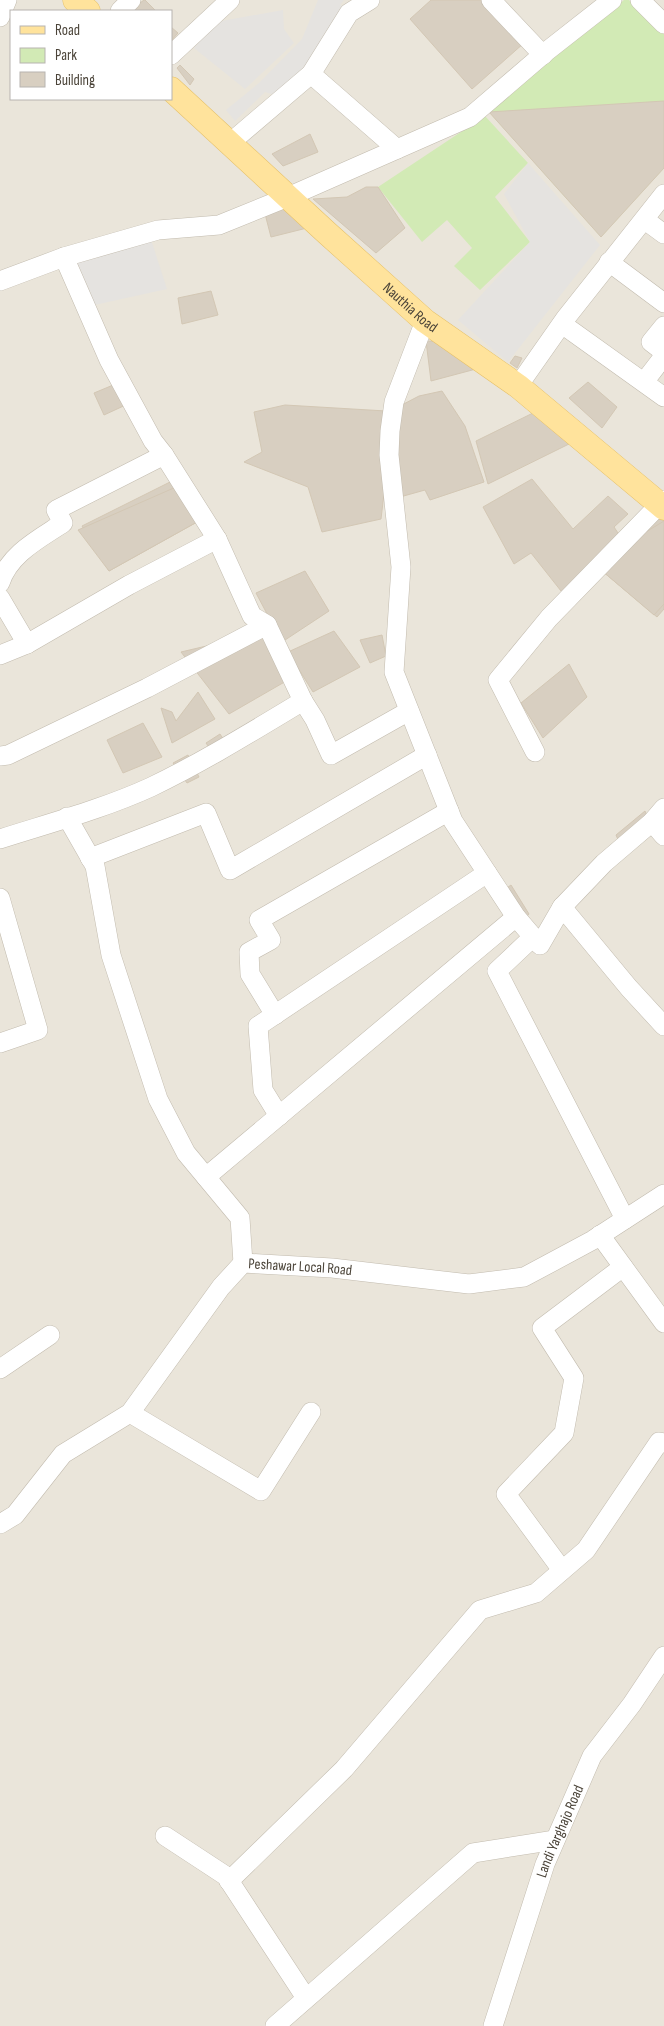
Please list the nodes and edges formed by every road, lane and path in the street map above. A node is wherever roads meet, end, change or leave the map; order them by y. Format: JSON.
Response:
{"nodes":[{"id":1,"x":6,"y":0,"type":"edge"},
{"id":2,"x":76,"y":0,"type":"edge"},
{"id":3,"x":131,"y":0,"type":"edge"},
{"id":4,"x":230,"y":0,"type":"edge"},
{"id":5,"x":370,"y":0,"type":"edge"},
{"id":6,"x":491,"y":0,"type":"edge"},
{"id":7,"x":612,"y":0,"type":"edge"},
{"id":8,"x":640,"y":0,"type":"edge"},
{"id":9,"x":599,"y":7,"type":"edge"},
{"id":10,"x":87,"y":10,"type":"edge"},
{"id":11,"x":121,"y":10,"type":"edge"},
{"id":12,"x":0,"y":17,"type":"edge"},
{"id":13,"x":664,"y":24,"type":"edge"},
{"id":14,"x":172,"y":55,"type":"edge"},
{"id":15,"x":543,"y":55,"type":"junction"},
{"id":16,"x":311,"y":74,"type":"junction"},
{"id":17,"x":172,"y":90,"type":"edge"},
{"id":18,"x":230,"y":143,"type":"junction"},
{"id":19,"x":397,"y":149,"type":"junction"},
{"id":20,"x":664,"y":194,"type":"edge"},
{"id":21,"x":288,"y":197,"type":"junction"},
{"id":22,"x":645,"y":220,"type":"junction"},
{"id":23,"x":664,"y":234,"type":"edge"},
{"id":24,"x":64,"y":257,"type":"junction"},
{"id":25,"x":609,"y":262,"type":"junction"},
{"id":26,"x":0,"y":281,"type":"edge"},
{"id":27,"x":664,"y":303,"type":"edge"},
{"id":28,"x":425,"y":321,"type":"junction"},
{"id":29,"x":562,"y":324,"type":"junction"},
{"id":30,"x":664,"y":326,"type":"edge"},
{"id":31,"x":664,"y":352,"type":"edge"},
{"id":32,"x":664,"y":356,"type":"edge"},
{"id":33,"x":644,"y":382,"type":"junction"},
{"id":34,"x":518,"y":386,"type":"junction"},
{"id":35,"x":664,"y":397,"type":"edge"},
{"id":36,"x":164,"y":455,"type":"junction"},
{"id":37,"x":662,"y":504,"type":"edge"},
{"id":38,"x":217,"y":539,"type":"junction"},
{"id":39,"x":0,"y":583,"type":"edge"},
{"id":40,"x":0,"y":598,"type":"edge"},
{"id":41,"x":267,"y":625,"type":"junction"},
{"id":42,"x":27,"y":644,"type":"junction"},
{"id":43,"x":0,"y":655,"type":"edge"},
{"id":44,"x":302,"y":701,"type":"junction"},
{"id":45,"x":409,"y":711,"type":"junction"},
{"id":46,"x":535,"y":752,"type":"dead end"},
{"id":47,"x":427,"y":755,"type":"junction"},
{"id":48,"x":0,"y":756,"type":"edge"},
{"id":49,"x":449,"y":811,"type":"junction"},
{"id":50,"x":67,"y":817,"type":"junction"},
{"id":51,"x":660,"y":822,"type":"edge"},
{"id":52,"x":0,"y":839,"type":"edge"},
{"id":53,"x":90,"y":858,"type":"junction"},
{"id":54,"x":487,"y":873,"type":"junction"},
{"id":55,"x":0,"y":898,"type":"edge"},
{"id":56,"x":562,"y":907,"type":"junction"},
{"id":57,"x":516,"y":917,"type":"junction"},
{"id":58,"x":533,"y":937,"type":"junction"},
{"id":59,"x":275,"y":1015,"type":"junction"},
{"id":60,"x":664,"y":1026,"type":"edge"},
{"id":61,"x":0,"y":1043,"type":"edge"},
{"id":62,"x":279,"y":1116,"type":"junction"},
{"id":63,"x":206,"y":1177,"type":"junction"},
{"id":64,"x":664,"y":1194,"type":"edge"},
{"id":65,"x":625,"y":1219,"type":"junction"},
{"id":66,"x":600,"y":1235,"type":"junction"},
{"id":67,"x":242,"y":1263,"type":"junction"},
{"id":68,"x":624,"y":1268,"type":"junction"},
{"id":69,"x":664,"y":1323,"type":"edge"},
{"id":70,"x":50,"y":1335,"type":"dead end"},
{"id":71,"x":0,"y":1369,"type":"edge"},
{"id":72,"x":311,"y":1412,"type":"dead end"},
{"id":73,"x":130,"y":1413,"type":"junction"},
{"id":74,"x":664,"y":1443,"type":"edge"},
{"id":75,"x":0,"y":1524,"type":"edge"},
{"id":76,"x":562,"y":1570,"type":"junction"},
{"id":77,"x":664,"y":1656,"type":"edge"},
{"id":78,"x":164,"y":1836,"type":"dead end"},
{"id":79,"x":554,"y":1840,"type":"junction"},
{"id":80,"x":229,"y":1881,"type":"junction"},
{"id":81,"x":306,"y":1998,"type":"junction"},
{"id":82,"x":274,"y":2026,"type":"edge"},
{"id":83,"x":493,"y":2026,"type":"edge"}],
"edges":[{"from":1,"to":12,"type":"street"},
{"from":2,"to":10,"type":"main road"},
{"from":3,"to":11,"type":"street"},
{"from":4,"to":14,"type":"street"},
{"from":5,"to":16,"type":"street"},
{"from":6,"to":15,"type":"street"},
{"from":7,"to":9,"type":"street"},
{"from":8,"to":13,"type":"street"},
{"from":9,"to":15,"type":"street"},
{"from":15,"to":19,"type":"street"},
{"from":16,"to":18,"type":"street"},
{"from":16,"to":19,"type":"street"},
{"from":17,"to":18,"type":"main road","name":"Nauthia Road"},
{"from":18,"to":21,"type":"main road","name":"Nauthia Road"},
{"from":19,"to":21,"type":"street"},
{"from":20,"to":22,"type":"street"},
{"from":21,"to":24,"type":"street"},
{"from":21,"to":28,"type":"main road","name":"Nauthia Road"},
{"from":22,"to":23,"type":"street"},
{"from":22,"to":25,"type":"street"},
{"from":24,"to":26,"type":"street"},
{"from":24,"to":36,"type":"street"},
{"from":25,"to":27,"type":"street"},
{"from":25,"to":29,"type":"street"},
{"from":28,"to":34,"type":"main road","name":"Nauthia Road"},
{"from":28,"to":45,"type":"street"},
{"from":29,"to":33,"type":"street"},
{"from":29,"to":34,"type":"street"},
{"from":30,"to":31,"type":"street"},
{"from":32,"to":33,"type":"street"},
{"from":33,"to":35,"type":"street"},
{"from":34,"to":37,"type":"main road","name":"Nauthia Road"},
{"from":36,"to":38,"type":"street"},
{"from":36,"to":39,"type":"street"},
{"from":37,"to":46,"type":"street"},
{"from":38,"to":41,"type":"street"},
{"from":38,"to":42,"type":"street"},
{"from":40,"to":42,"type":"street"},
{"from":41,"to":44,"type":"street"},
{"from":41,"to":48,"type":"street"},
{"from":42,"to":43,"type":"street"},
{"from":44,"to":45,"type":"street"},
{"from":44,"to":50,"type":"street"},
{"from":45,"to":47,"type":"street"},
{"from":47,"to":49,"type":"street"},
{"from":47,"to":53,"type":"street"},
{"from":49,"to":54,"type":"street"},
{"from":49,"to":59,"type":"street"},
{"from":50,"to":52,"type":"street"},
{"from":50,"to":53,"type":"street"},
{"from":51,"to":56,"type":"street"},
{"from":53,"to":63,"type":"street"},
{"from":54,"to":57,"type":"street"},
{"from":54,"to":59,"type":"street"},
{"from":55,"to":61,"type":"street"},
{"from":56,"to":58,"type":"street"},
{"from":56,"to":60,"type":"street"},
{"from":57,"to":58,"type":"street"},
{"from":57,"to":62,"type":"street"},
{"from":58,"to":65,"type":"street"},
{"from":59,"to":62,"type":"street"},
{"from":62,"to":63,"type":"street"},
{"from":63,"to":67,"type":"street"},
{"from":64,"to":65,"type":"street","name":"Peshawar Local Road"},
{"from":65,"to":66,"type":"street","name":"Peshawar Local Road"},
{"from":66,"to":67,"type":"street","name":"Peshawar Local Road"},
{"from":66,"to":68,"type":"street"},
{"from":67,"to":73,"type":"street","name":"Peshawar Local Road"},
{"from":68,"to":69,"type":"street"},
{"from":68,"to":76,"type":"street"},
{"from":70,"to":71,"type":"street"},
{"from":72,"to":73,"type":"street"},
{"from":73,"to":75,"type":"street","name":"Peshawar Local Road"},
{"from":74,"to":76,"type":"street"},
{"from":76,"to":80,"type":"street"},
{"from":77,"to":79,"type":"street","name":"Landi Yarghajo Road"},
{"from":78,"to":80,"type":"street"},
{"from":79,"to":81,"type":"street"},
{"from":79,"to":83,"type":"street","name":"Landi Yarghajo Road"},
{"from":80,"to":81,"type":"street"},
{"from":81,"to":82,"type":"street"}]}
